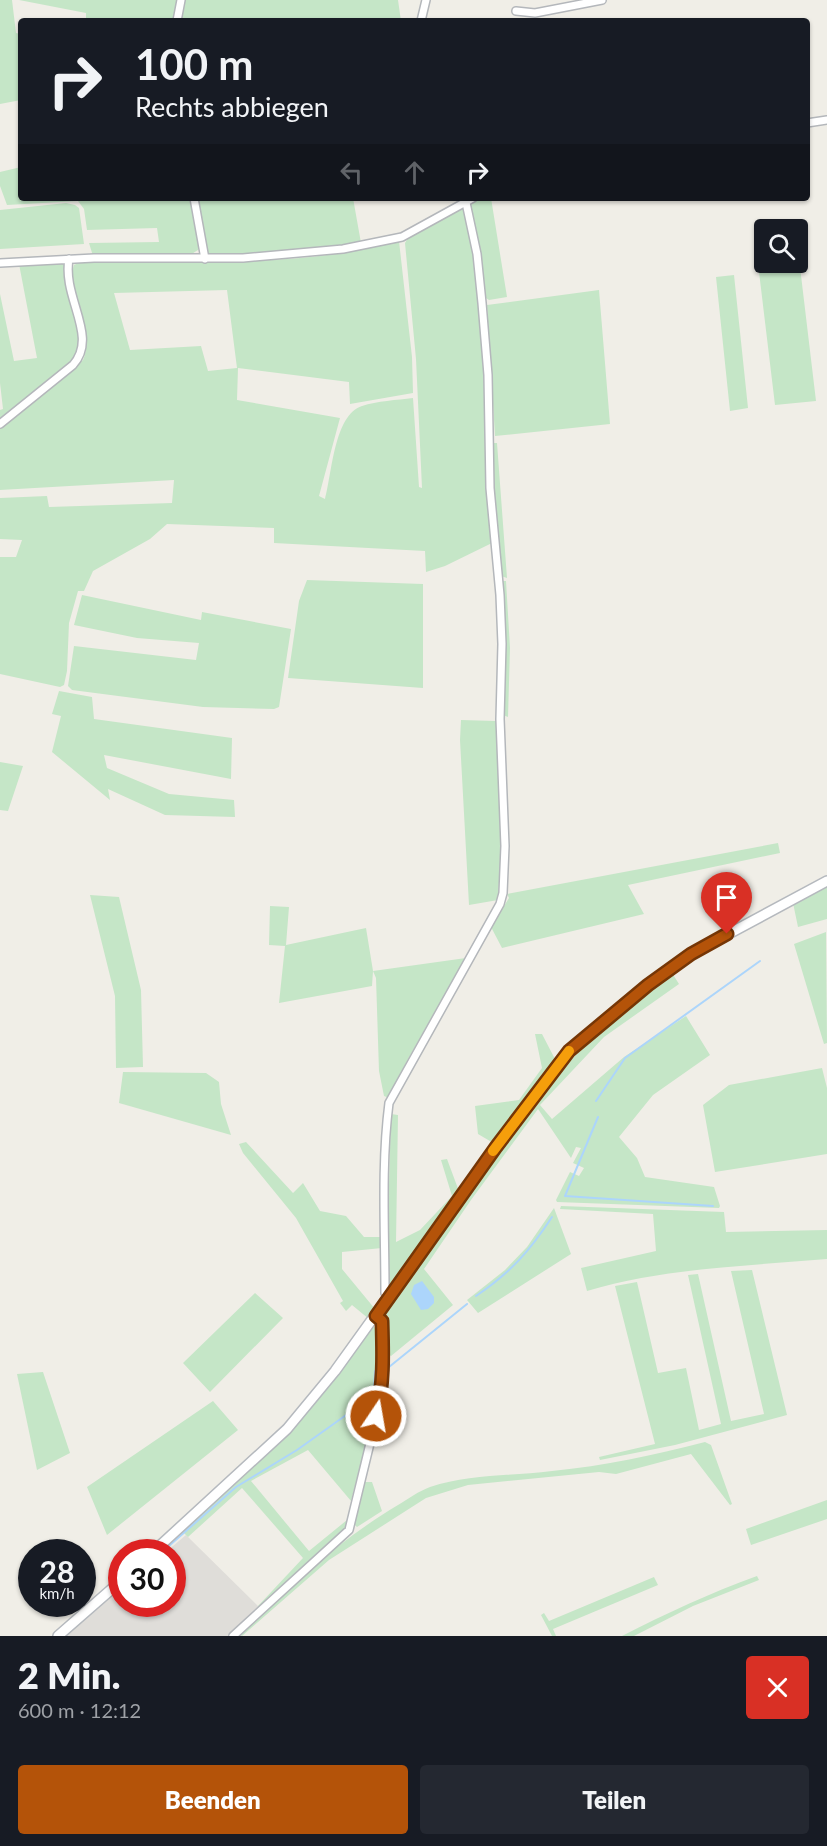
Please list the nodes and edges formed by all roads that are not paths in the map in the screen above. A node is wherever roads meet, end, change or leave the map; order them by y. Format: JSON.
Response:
{"nodes":[{"id":1,"x":181,"y":0,"type":"edge"},
{"id":2,"x":426,"y":0,"type":"edge"},
{"id":3,"x":602,"y":0,"type":"edge"},
{"id":4,"x":516,"y":11,"type":"dead end"},
{"id":5,"x":178,"y":18,"type":"edge"},
{"id":6,"x":422,"y":18,"type":"edge"},
{"id":7,"x":827,"y":120,"type":"edge"},
{"id":8,"x":810,"y":123,"type":"edge"},
{"id":9,"x":195,"y":201,"type":"edge"},
{"id":10,"x":465,"y":201,"type":"edge"},
{"id":11,"x":468,"y":201,"type":"edge"},
{"id":12,"x":69,"y":259,"type":"junction"},
{"id":13,"x":205,"y":259,"type":"junction"},
{"id":14,"x":0,"y":263,"type":"edge"},
{"id":15,"x":0,"y":424,"type":"edge"},
{"id":16,"x":827,"y":881,"type":"edge"},
{"id":17,"x":388,"y":1298,"type":"junction"},
{"id":18,"x":376,"y":1316,"type":"junction"},
{"id":19,"x":167,"y":1539,"type":"edge"},
{"id":20,"x":108,"y":1592,"type":"edge"},
{"id":21,"x":58,"y":1636,"type":"edge"},
{"id":22,"x":233,"y":1636,"type":"edge"}],
"edges":[{"from":1,"to":5,"type":"street"},
{"from":2,"to":6,"type":"street"},
{"from":3,"to":4,"type":"street"},
{"from":7,"to":8,"type":"street"},
{"from":9,"to":13,"type":"street"},
{"from":10,"to":13,"type":"street"},
{"from":11,"to":17,"type":"street"},
{"from":12,"to":13,"type":"street"},
{"from":12,"to":14,"type":"street"},
{"from":12,"to":15,"type":"street"},
{"from":16,"to":17,"type":"main road"},
{"from":17,"to":18,"type":"main road"},
{"from":18,"to":19,"type":"main road"},
{"from":18,"to":22,"type":"street"},
{"from":20,"to":21,"type":"main road"}]}
